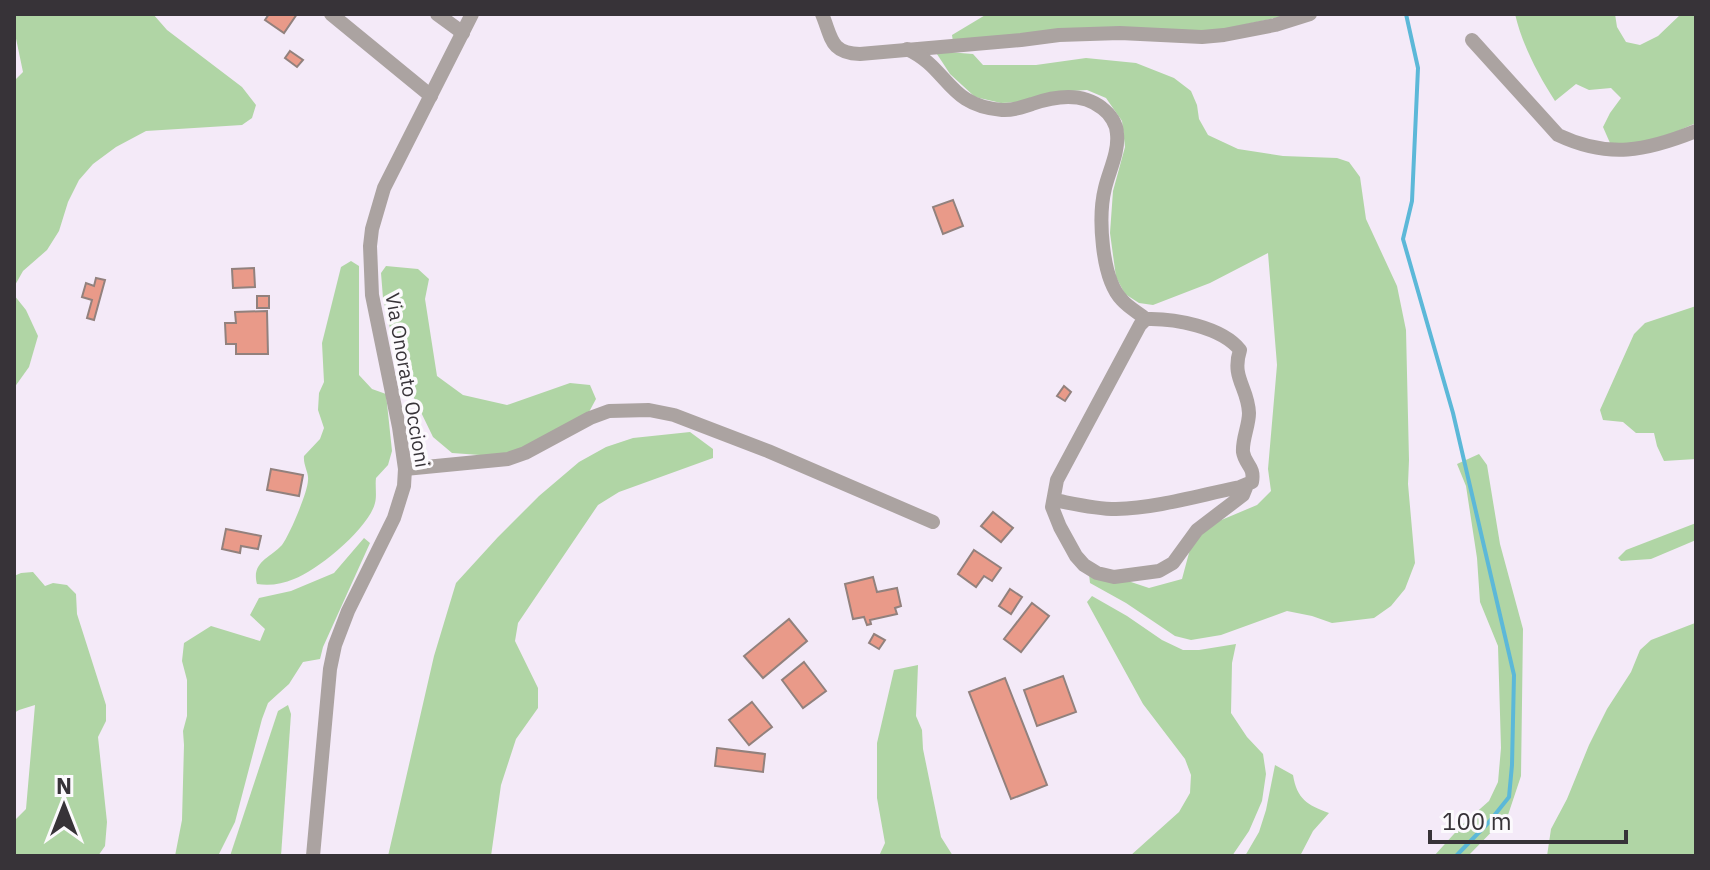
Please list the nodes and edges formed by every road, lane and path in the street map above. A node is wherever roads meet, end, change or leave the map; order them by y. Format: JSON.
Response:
{"nodes":[{"id":1,"x":331,"y":14,"type":"edge"},
{"id":2,"x":437,"y":14,"type":"edge"},
{"id":3,"x":472,"y":14,"type":"edge"},
{"id":4,"x":822,"y":14,"type":"edge"},
{"id":5,"x":1310,"y":14,"type":"edge"},
{"id":6,"x":463,"y":33,"type":"junction"},
{"id":7,"x":1472,"y":40,"type":"dead end"},
{"id":8,"x":906,"y":49,"type":"junction"},
{"id":9,"x":431,"y":96,"type":"junction"},
{"id":10,"x":1696,"y":131,"type":"edge"},
{"id":11,"x":1146,"y":319,"type":"junction"},
{"id":12,"x":405,"y":469,"type":"junction"},
{"id":13,"x":1247,"y":485,"type":"junction"},
{"id":14,"x":1054,"y":500,"type":"junction"},
{"id":15,"x":933,"y":522,"type":"dead end"},
{"id":16,"x":313,"y":856,"type":"edge"}],
"edges":[{"from":1,"to":9,"type":"street"},
{"from":2,"to":6,"type":"street"},
{"from":3,"to":6,"type":"street","name":"Via Onorato Occioni"},
{"from":4,"to":8,"type":"street"},
{"from":5,"to":8,"type":"street"},
{"from":6,"to":9,"type":"street","name":"Via Onorato Occioni"},
{"from":7,"to":10,"type":"street"},
{"from":8,"to":11,"type":"street"},
{"from":9,"to":12,"type":"street","name":"Via Onorato Occioni"},
{"from":11,"to":13,"type":"street"},
{"from":11,"to":14,"type":"street"},
{"from":12,"to":15,"type":"street"},
{"from":12,"to":16,"type":"street","name":"Via Onorato Occioni"},
{"from":13,"to":14,"type":"street"},
{"from":13,"to":14,"type":"street"}]}
